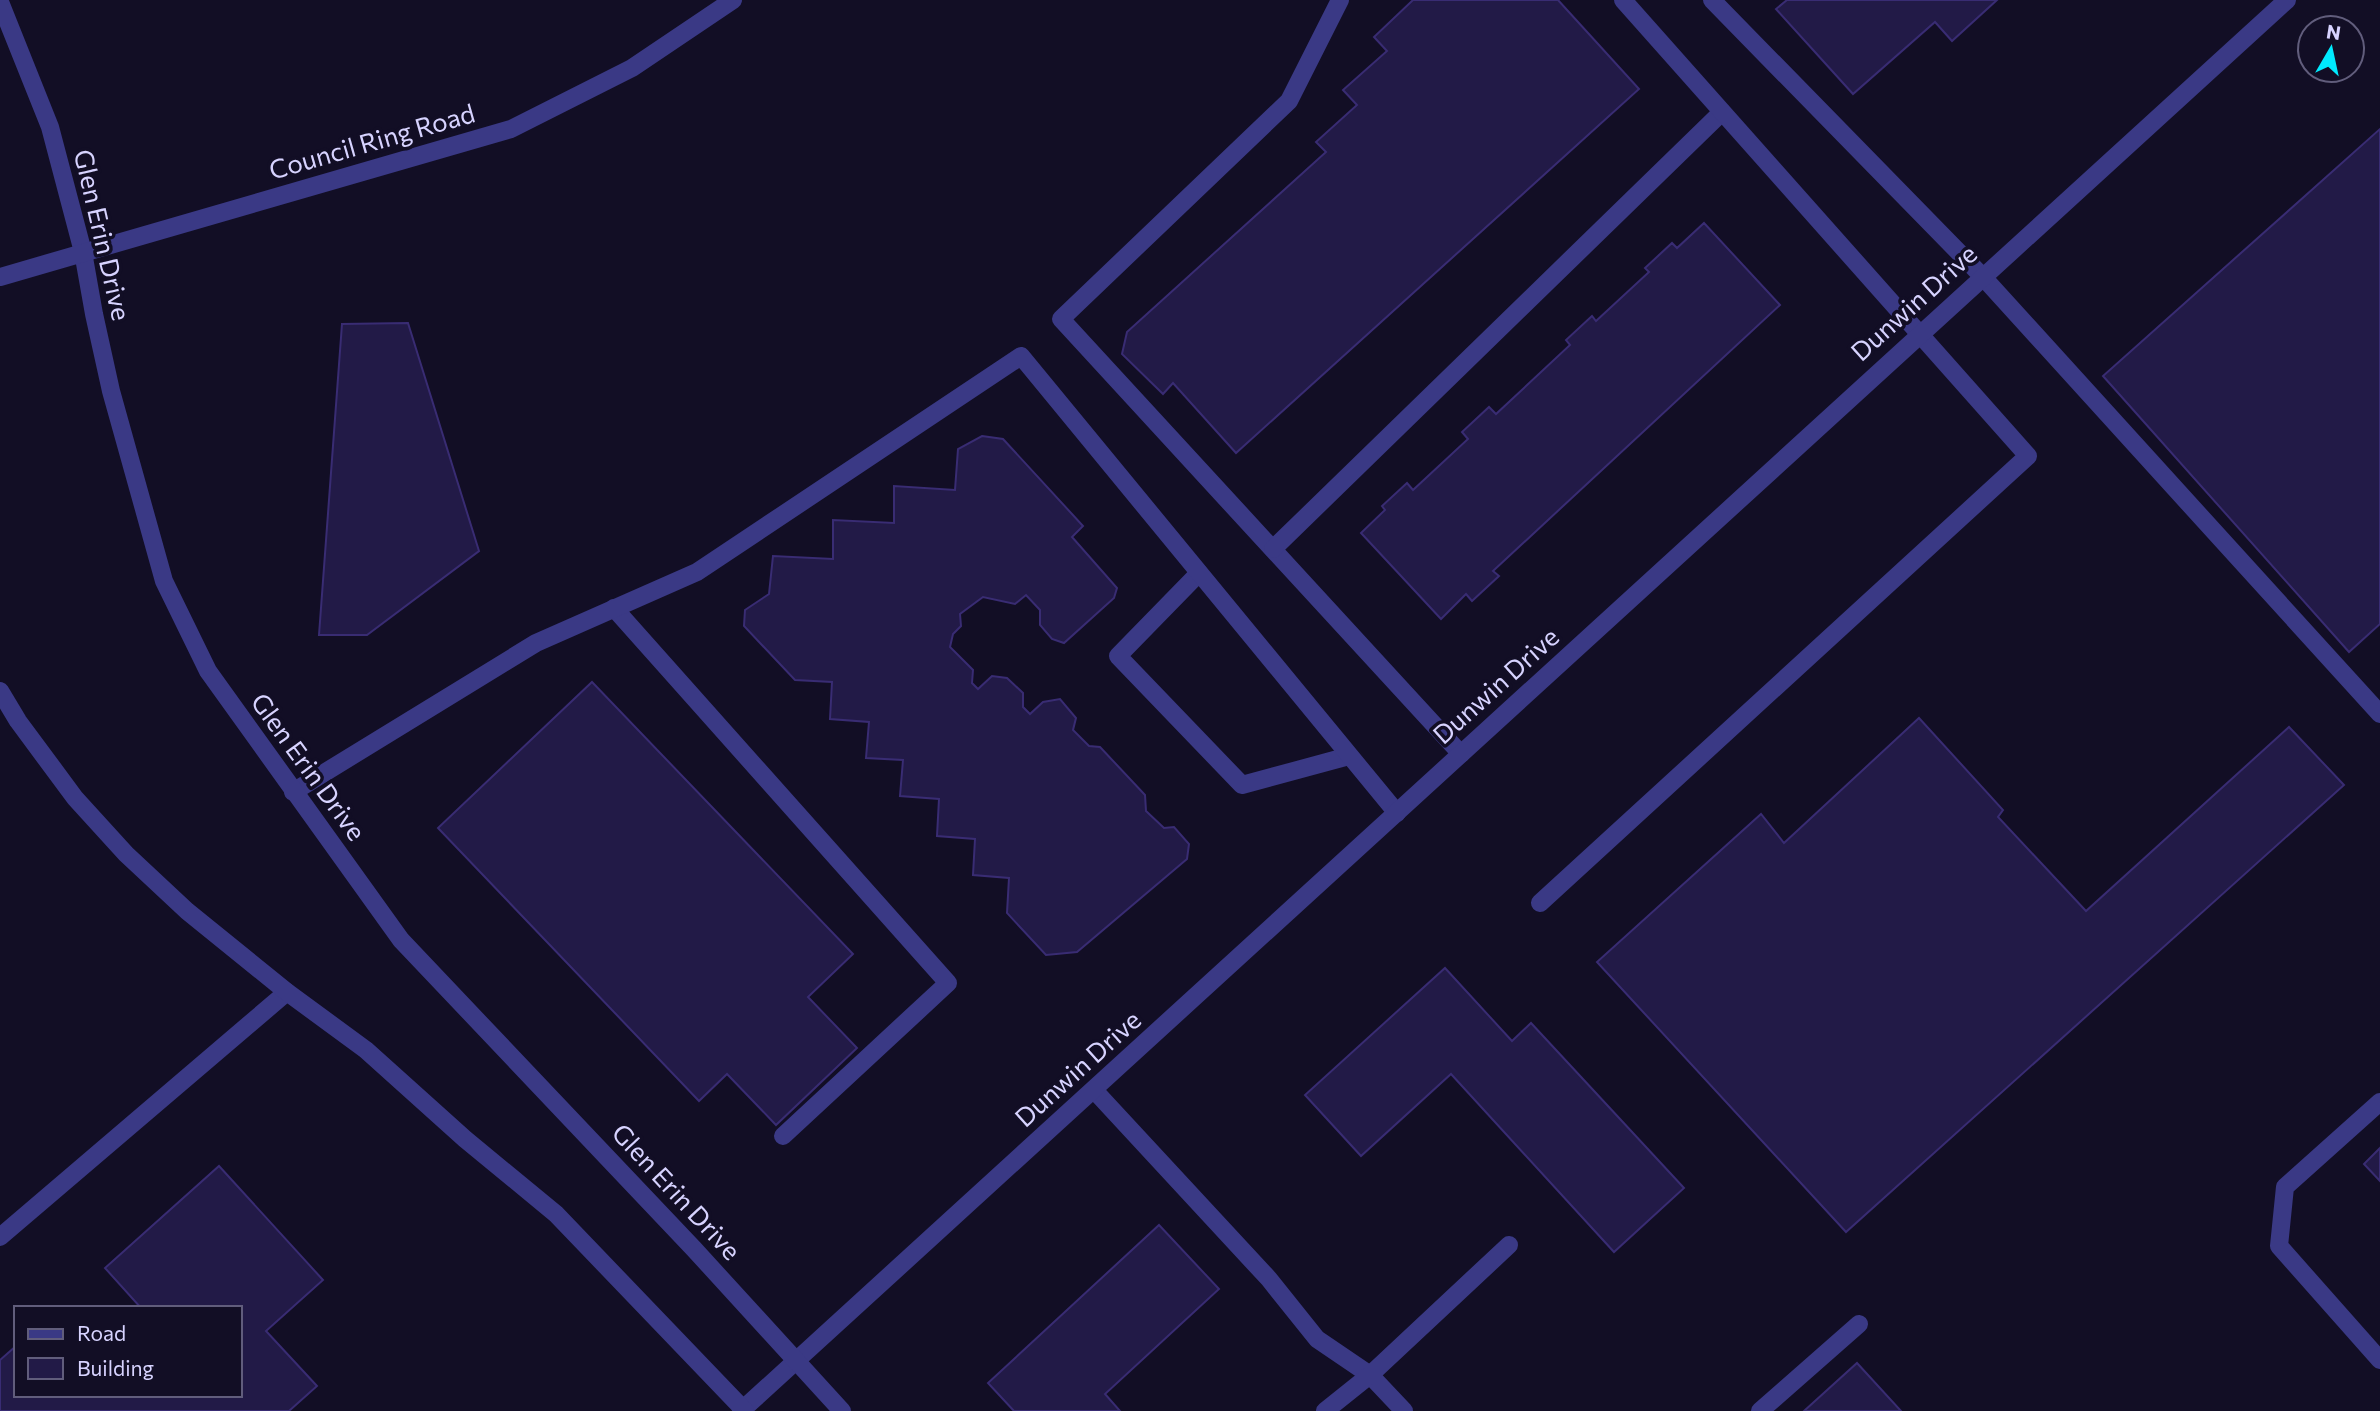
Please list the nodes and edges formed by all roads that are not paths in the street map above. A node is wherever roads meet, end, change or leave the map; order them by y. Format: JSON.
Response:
{"nodes":[{"id":1,"x":733,"y":0,"type":"edge"},
{"id":2,"x":1340,"y":0,"type":"edge"},
{"id":3,"x":1623,"y":0,"type":"edge"},
{"id":4,"x":1712,"y":0,"type":"edge"},
{"id":5,"x":2287,"y":0,"type":"edge"},
{"id":6,"x":0,"y":2,"type":"edge"},
{"id":7,"x":1722,"y":112,"type":"junction"},
{"id":8,"x":83,"y":252,"type":"junction"},
{"id":9,"x":0,"y":276,"type":"edge"},
{"id":10,"x":1983,"y":276,"type":"junction"},
{"id":11,"x":1919,"y":335,"type":"junction"},
{"id":12,"x":1273,"y":549,"type":"junction"},
{"id":13,"x":1199,"y":573,"type":"junction"},
{"id":14,"x":614,"y":608,"type":"junction"},
{"id":15,"x":0,"y":691,"type":"edge"},
{"id":16,"x":2380,"y":714,"type":"edge"},
{"id":17,"x":1461,"y":754,"type":"junction"},
{"id":18,"x":1349,"y":756,"type":"junction"},
{"id":19,"x":293,"y":792,"type":"junction"},
{"id":20,"x":1397,"y":813,"type":"junction"},
{"id":21,"x":1540,"y":903,"type":"dead end"},
{"id":22,"x":287,"y":992,"type":"junction"},
{"id":23,"x":1094,"y":1090,"type":"junction"},
{"id":24,"x":2380,"y":1102,"type":"edge"},
{"id":25,"x":783,"y":1136,"type":"dead end"},
{"id":26,"x":0,"y":1237,"type":"edge"},
{"id":27,"x":1509,"y":1245,"type":"dead end"},
{"id":28,"x":1859,"y":1324,"type":"dead end"},
{"id":29,"x":2380,"y":1360,"type":"edge"},
{"id":30,"x":796,"y":1361,"type":"junction"},
{"id":31,"x":1370,"y":1375,"type":"junction"},
{"id":32,"x":743,"y":1410,"type":"edge"},
{"id":33,"x":842,"y":1411,"type":"edge"},
{"id":34,"x":1325,"y":1411,"type":"edge"},
{"id":35,"x":1404,"y":1411,"type":"edge"},
{"id":36,"x":1760,"y":1411,"type":"edge"}],
"edges":[{"from":1,"to":8,"type":"street","name":"Council Ring Road"},
{"from":2,"to":12,"type":"street"},
{"from":3,"to":7,"type":"street"},
{"from":4,"to":10,"type":"street"},
{"from":5,"to":10,"type":"street","name":"Dunwin Drive"},
{"from":6,"to":8,"type":"street","name":"Glen Erin Drive"},
{"from":7,"to":11,"type":"street"},
{"from":7,"to":12,"type":"street"},
{"from":8,"to":9,"type":"street","name":"Council Ring Road"},
{"from":8,"to":19,"type":"street","name":"Glen Erin Drive"},
{"from":10,"to":11,"type":"street","name":"Dunwin Drive"},
{"from":10,"to":16,"type":"street"},
{"from":11,"to":17,"type":"street","name":"Dunwin Drive"},
{"from":11,"to":21,"type":"street"},
{"from":12,"to":17,"type":"street"},
{"from":13,"to":14,"type":"street"},
{"from":13,"to":18,"type":"street"},
{"from":13,"to":18,"type":"street"},
{"from":14,"to":19,"type":"street"},
{"from":14,"to":25,"type":"street"},
{"from":15,"to":22,"type":"street"},
{"from":17,"to":20,"type":"street","name":"Dunwin Drive"},
{"from":18,"to":20,"type":"street"},
{"from":19,"to":30,"type":"street","name":"Glen Erin Drive"},
{"from":20,"to":23,"type":"street","name":"Dunwin Drive"},
{"from":22,"to":26,"type":"street"},
{"from":22,"to":32,"type":"street"},
{"from":23,"to":30,"type":"street","name":"Dunwin Drive"},
{"from":23,"to":31,"type":"street"},
{"from":24,"to":29,"type":"street"},
{"from":27,"to":31,"type":"street"},
{"from":28,"to":36,"type":"street"},
{"from":30,"to":32,"type":"street","name":"Dunwin Drive"},
{"from":30,"to":33,"type":"street","name":"Glen Erin Drive"},
{"from":31,"to":34,"type":"street"},
{"from":31,"to":35,"type":"street"}]}
